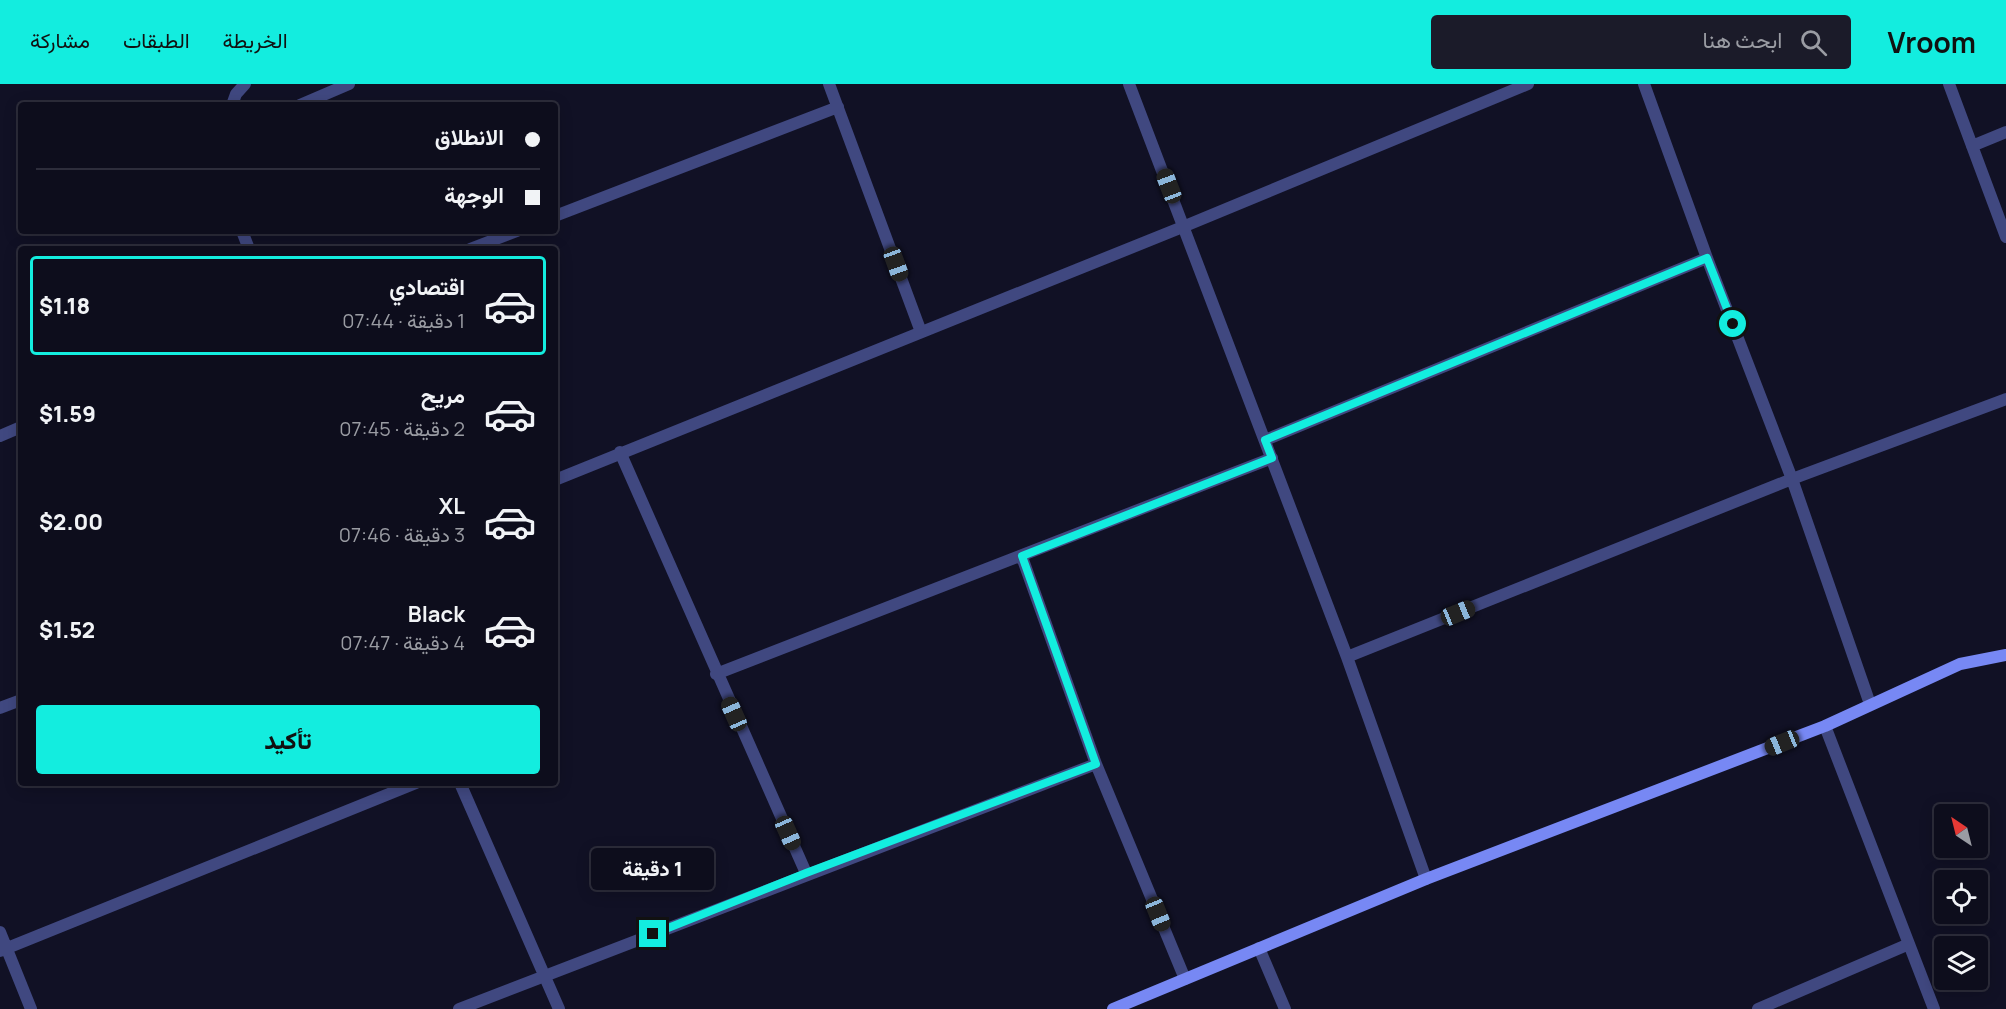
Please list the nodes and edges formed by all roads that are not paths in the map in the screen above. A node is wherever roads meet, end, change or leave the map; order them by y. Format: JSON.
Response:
{"nodes":[{"id":1,"x":245,"y":84,"type":"edge"},
{"id":2,"x":349,"y":84,"type":"edge"},
{"id":3,"x":829,"y":84,"type":"edge"},
{"id":4,"x":1129,"y":84,"type":"edge"},
{"id":5,"x":1527,"y":84,"type":"edge"},
{"id":6,"x":1644,"y":84,"type":"edge"},
{"id":7,"x":1949,"y":84,"type":"edge"},
{"id":8,"x":233,"y":102,"type":"edge"},
{"id":9,"x":307,"y":102,"type":"edge"},
{"id":10,"x":838,"y":108,"type":"junction"},
{"id":11,"x":2006,"y":132,"type":"edge"},
{"id":12,"x":1972,"y":146,"type":"junction"},
{"id":13,"x":558,"y":215,"type":"edge"},
{"id":14,"x":1185,"y":226,"type":"junction"},
{"id":15,"x":509,"y":234,"type":"edge"},
{"id":16,"x":2006,"y":237,"type":"edge"},
{"id":17,"x":478,"y":246,"type":"edge"},
{"id":18,"x":1707,"y":258,"type":"junction"},
{"id":19,"x":921,"y":332,"type":"junction"},
{"id":20,"x":2006,"y":399,"type":"edge"},
{"id":21,"x":18,"y":428,"type":"edge"},
{"id":22,"x":0,"y":436,"type":"edge"},
{"id":23,"x":1265,"y":440,"type":"junction"},
{"id":24,"x":620,"y":452,"type":"junction"},
{"id":25,"x":1272,"y":458,"type":"junction"},
{"id":26,"x":558,"y":479,"type":"edge"},
{"id":27,"x":1792,"y":479,"type":"junction"},
{"id":28,"x":1022,"y":556,"type":"junction"},
{"id":29,"x":2006,"y":655,"type":"edge"},
{"id":30,"x":1347,"y":657,"type":"junction"},
{"id":31,"x":716,"y":674,"type":"junction"},
{"id":32,"x":18,"y":701,"type":"edge"},
{"id":33,"x":1870,"y":704,"type":"junction"},
{"id":34,"x":0,"y":708,"type":"edge"},
{"id":35,"x":1825,"y":726,"type":"junction"},
{"id":36,"x":1096,"y":764,"type":"junction"},
{"id":37,"x":409,"y":786,"type":"edge"},
{"id":38,"x":461,"y":786,"type":"edge"},
{"id":39,"x":806,"y":873,"type":"junction"},
{"id":40,"x":1426,"y":879,"type":"junction"},
{"id":41,"x":0,"y":932,"type":"edge"},
{"id":42,"x":1909,"y":945,"type":"junction"},
{"id":43,"x":1259,"y":948,"type":"junction"},
{"id":44,"x":3,"y":950,"type":"edge"},
{"id":45,"x":544,"y":978,"type":"junction"},
{"id":46,"x":1185,"y":979,"type":"junction"},
{"id":47,"x":30,"y":1009,"type":"edge"},
{"id":48,"x":459,"y":1009,"type":"edge"},
{"id":49,"x":559,"y":1009,"type":"edge"},
{"id":50,"x":1113,"y":1009,"type":"edge"},
{"id":51,"x":1285,"y":1009,"type":"edge"},
{"id":52,"x":1758,"y":1009,"type":"edge"},
{"id":53,"x":1934,"y":1009,"type":"edge"}],
"edges":[{"from":1,"to":8,"type":"street"},
{"from":2,"to":9,"type":"street"},
{"from":3,"to":10,"type":"street"},
{"from":4,"to":14,"type":"street"},
{"from":5,"to":14,"type":"street"},
{"from":6,"to":18,"type":"street"},
{"from":7,"to":12,"type":"street"},
{"from":10,"to":13,"type":"street"},
{"from":10,"to":19,"type":"street"},
{"from":11,"to":12,"type":"street"},
{"from":12,"to":16,"type":"street"},
{"from":14,"to":19,"type":"street"},
{"from":14,"to":23,"type":"street"},
{"from":15,"to":17,"type":"street"},
{"from":18,"to":23,"type":"street"},
{"from":18,"to":27,"type":"street"},
{"from":19,"to":24,"type":"street"},
{"from":20,"to":27,"type":"street"},
{"from":21,"to":22,"type":"street"},
{"from":23,"to":25,"type":"street"},
{"from":24,"to":26,"type":"street"},
{"from":24,"to":31,"type":"street"},
{"from":25,"to":28,"type":"street"},
{"from":25,"to":30,"type":"street"},
{"from":27,"to":30,"type":"street"},
{"from":27,"to":33,"type":"street"},
{"from":28,"to":31,"type":"street"},
{"from":28,"to":36,"type":"street"},
{"from":29,"to":33,"type":"street"},
{"from":30,"to":40,"type":"street"},
{"from":31,"to":39,"type":"street"},
{"from":32,"to":34,"type":"street"},
{"from":33,"to":35,"type":"street"},
{"from":35,"to":40,"type":"street"},
{"from":35,"to":42,"type":"street"},
{"from":36,"to":39,"type":"street"},
{"from":36,"to":46,"type":"street"},
{"from":37,"to":44,"type":"street"},
{"from":38,"to":45,"type":"street"},
{"from":39,"to":45,"type":"street"},
{"from":40,"to":43,"type":"street"},
{"from":41,"to":44,"type":"street"},
{"from":42,"to":52,"type":"street"},
{"from":42,"to":53,"type":"street"},
{"from":43,"to":46,"type":"street"},
{"from":43,"to":51,"type":"street"},
{"from":44,"to":47,"type":"street"},
{"from":45,"to":48,"type":"street"},
{"from":45,"to":49,"type":"street"},
{"from":46,"to":50,"type":"street"}]}
